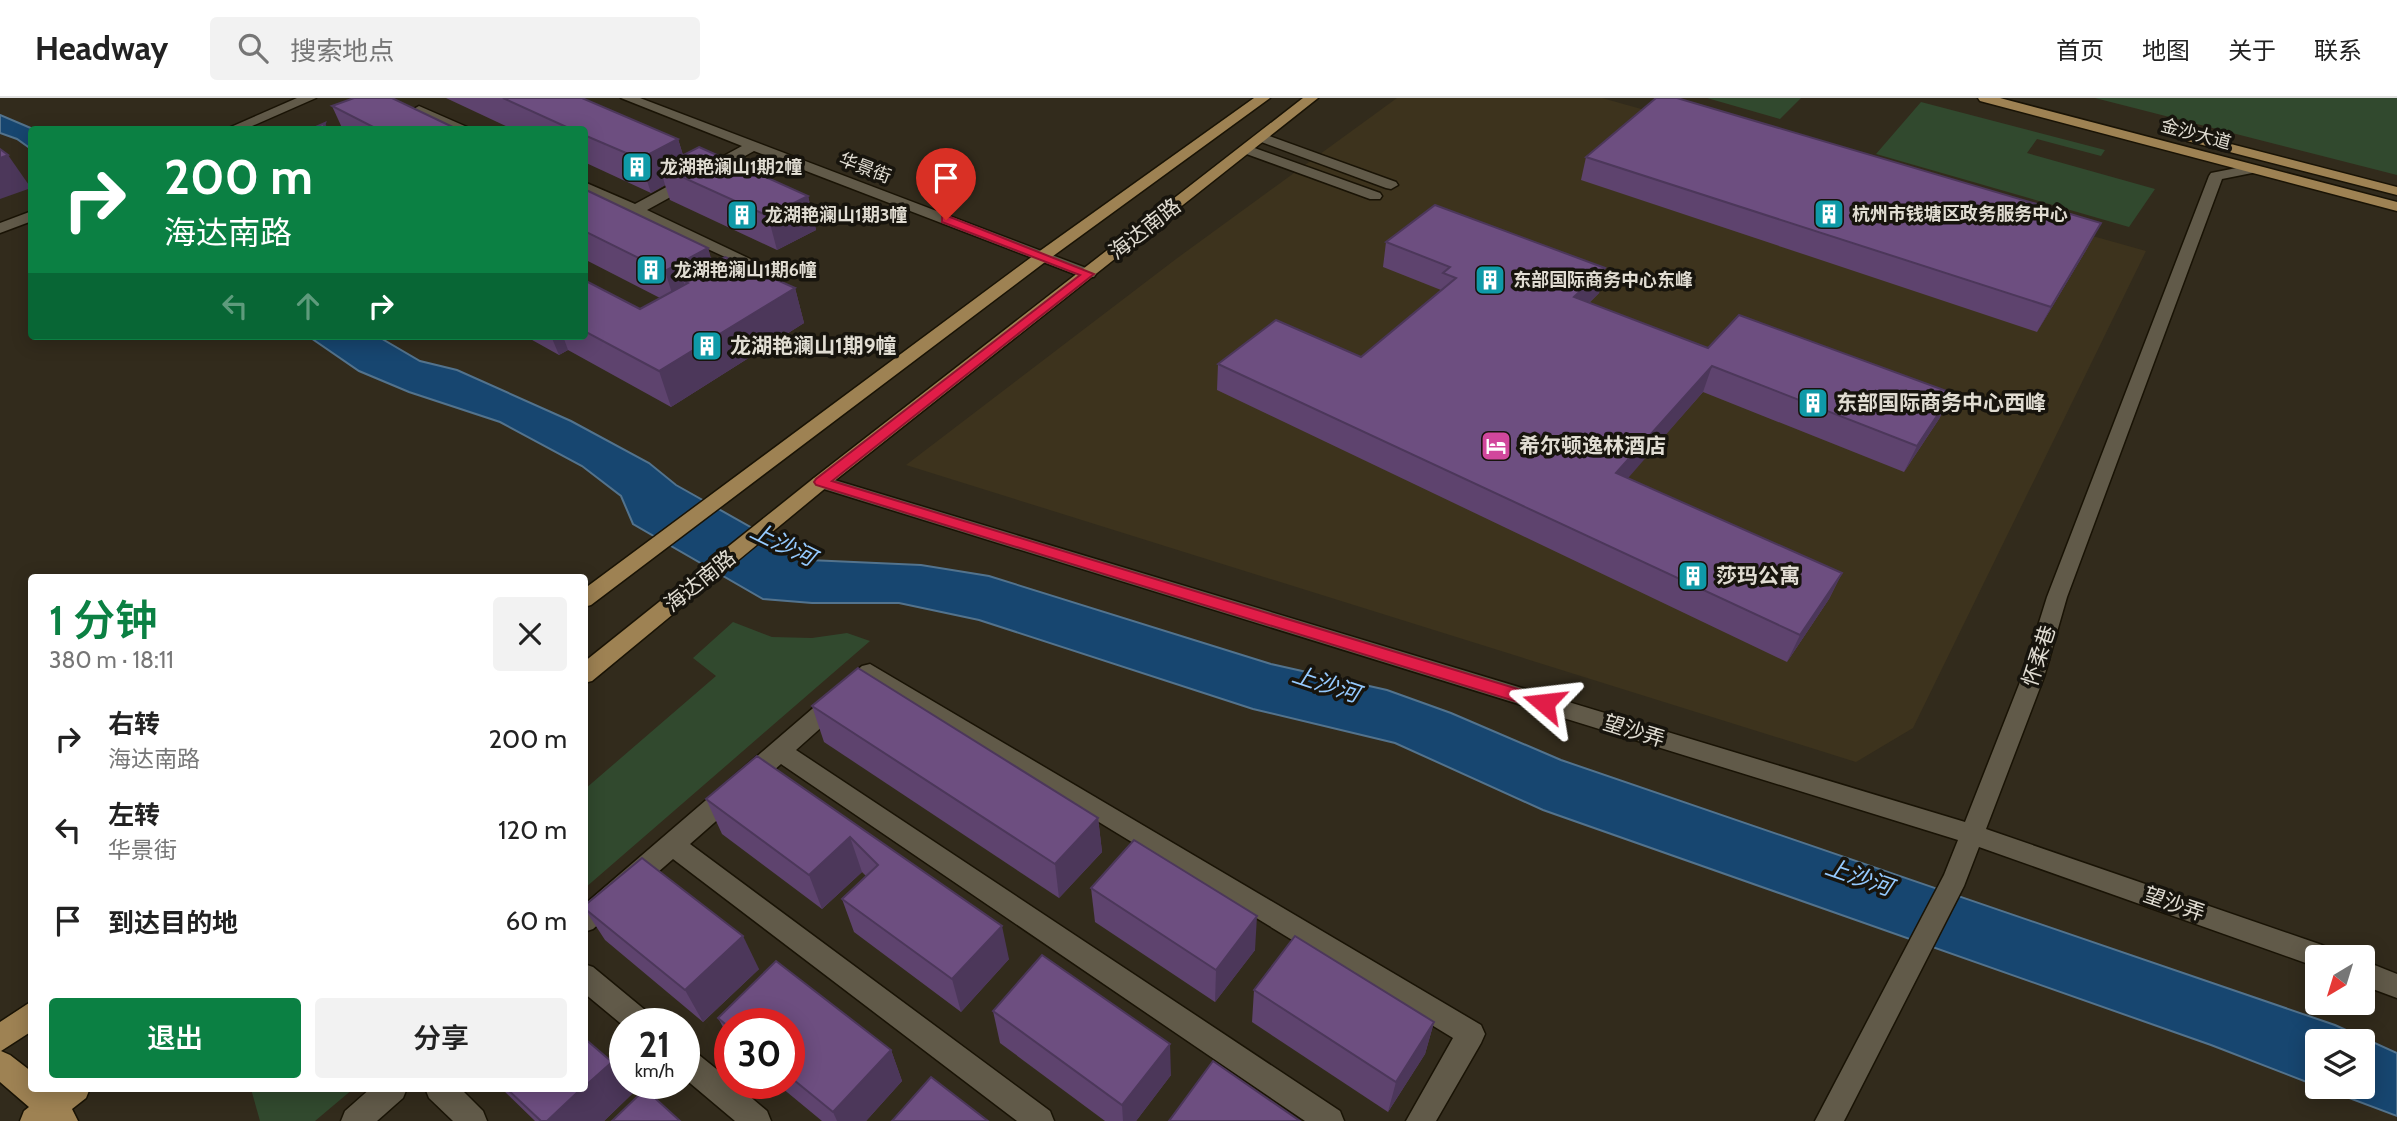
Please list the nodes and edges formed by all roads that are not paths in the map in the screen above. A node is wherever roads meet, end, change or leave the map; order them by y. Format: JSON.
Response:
{"nodes":[{"id":1,"x":309,"y":98,"type":"edge"},
{"id":2,"x":325,"y":98,"type":"edge"},
{"id":3,"x":628,"y":98,"type":"edge"},
{"id":4,"x":1263,"y":98,"type":"edge"},
{"id":5,"x":1311,"y":98,"type":"edge"},
{"id":6,"x":1985,"y":98,"type":"edge"},
{"id":7,"x":2037,"y":98,"type":"edge"},
{"id":8,"x":419,"y":110,"type":"edge"},
{"id":9,"x":240,"y":126,"type":"edge"},
{"id":10,"x":257,"y":126,"type":"edge"},
{"id":11,"x":453,"y":126,"type":"edge"},
{"id":12,"x":1261,"y":137,"type":"junction"},
{"id":13,"x":753,"y":146,"type":"junction"},
{"id":14,"x":1246,"y":149,"type":"junction"},
{"id":15,"x":2204,"y":156,"type":"junction"},
{"id":16,"x":2252,"y":169,"type":"junction"},
{"id":17,"x":2216,"y":176,"type":"junction"},
{"id":18,"x":1391,"y":185,"type":"dead end"},
{"id":19,"x":588,"y":188,"type":"edge"},
{"id":20,"x":2397,"y":191,"type":"edge"},
{"id":21,"x":1375,"y":196,"type":"dead end"},
{"id":22,"x":2397,"y":207,"type":"edge"},
{"id":23,"x":28,"y":210,"type":"edge"},
{"id":24,"x":636,"y":210,"type":"junction"},
{"id":25,"x":28,"y":217,"type":"edge"},
{"id":26,"x":0,"y":220,"type":"edge"},
{"id":27,"x":0,"y":228,"type":"edge"},
{"id":28,"x":1043,"y":257,"type":"junction"},
{"id":29,"x":1088,"y":274,"type":"junction"},
{"id":30,"x":717,"y":293,"type":"edge"},
{"id":31,"x":821,"y":482,"type":"junction"},
{"id":32,"x":588,"y":597,"type":"edge"},
{"id":33,"x":588,"y":672,"type":"edge"},
{"id":34,"x":780,"y":751,"type":"junction"},
{"id":35,"x":1972,"y":834,"type":"junction"},
{"id":36,"x":672,"y":844,"type":"junction"},
{"id":37,"x":588,"y":918,"type":"edge"},
{"id":38,"x":2305,"y":951,"type":"edge"},
{"id":39,"x":2375,"y":977,"type":"edge"},
{"id":40,"x":588,"y":979,"type":"edge"},
{"id":41,"x":2397,"y":986,"type":"edge"},
{"id":42,"x":622,"y":1008,"type":"edge"},
{"id":43,"x":28,"y":1017,"type":"edge"},
{"id":44,"x":0,"y":1038,"type":"edge"},
{"id":45,"x":0,"y":1064,"type":"edge"},
{"id":46,"x":700,"y":1073,"type":"edge"},
{"id":47,"x":72,"y":1092,"type":"edge"},
{"id":48,"x":388,"y":1092,"type":"edge"},
{"id":49,"x":443,"y":1092,"type":"edge"},
{"id":50,"x":50,"y":1116,"type":"edge"},
{"id":51,"x":355,"y":1121,"type":"edge"},
{"id":52,"x":472,"y":1121,"type":"edge"},
{"id":53,"x":757,"y":1121,"type":"edge"},
{"id":54,"x":1040,"y":1121,"type":"edge"},
{"id":55,"x":1330,"y":1121,"type":"edge"},
{"id":56,"x":1420,"y":1121,"type":"edge"},
{"id":57,"x":1829,"y":1121,"type":"edge"}],
"edges":[{"from":1,"to":9,"type":"street"},
{"from":2,"to":10,"type":"street"},
{"from":3,"to":13,"type":"street","name":"华景街"},
{"from":4,"to":28,"type":"main road","name":"海达南路"},
{"from":5,"to":12,"type":"main road","name":"海达南路"},
{"from":6,"to":15,"type":"main road","name":"金沙大道"},
{"from":7,"to":20,"type":"main road","name":"金沙大道"},
{"from":8,"to":11,"type":"street"},
{"from":12,"to":14,"type":"main road","name":"海达南路"},
{"from":12,"to":18,"type":"street"},
{"from":13,"to":24,"type":"street"},
{"from":13,"to":28,"type":"street","name":"华景街"},
{"from":14,"to":21,"type":"street"},
{"from":14,"to":29,"type":"main road","name":"海达南路"},
{"from":15,"to":16,"type":"main road","name":"金沙大道"},
{"from":15,"to":17,"type":"street"},
{"from":16,"to":17,"type":"street"},
{"from":16,"to":22,"type":"main road","name":"金沙大道"},
{"from":17,"to":35,"type":"street","name":"怀柔巷"},
{"from":19,"to":24,"type":"street"},
{"from":23,"to":26,"type":"street"},
{"from":24,"to":30,"type":"street"},
{"from":25,"to":27,"type":"street"},
{"from":28,"to":29,"type":"street","name":"华景街"},
{"from":28,"to":32,"type":"main road","name":"海达南路"},
{"from":29,"to":31,"type":"main road","name":"海达南路"},
{"from":31,"to":33,"type":"main road","name":"海达南路"},
{"from":31,"to":35,"type":"street","name":"望沙弄"},
{"from":34,"to":36,"type":"street"},
{"from":34,"to":55,"type":"street"},
{"from":34,"to":56,"type":"street"},
{"from":35,"to":38,"type":"street","name":"望沙弄"},
{"from":35,"to":57,"type":"street","name":"怀柔巷"},
{"from":36,"to":37,"type":"street"},
{"from":36,"to":54,"type":"street"},
{"from":39,"to":41,"type":"street"},
{"from":40,"to":42,"type":"street"},
{"from":43,"to":44,"type":"main road"},
{"from":45,"to":50,"type":"main road"},
{"from":46,"to":53,"type":"street"},
{"from":47,"to":50,"type":"main road"},
{"from":48,"to":51,"type":"street"},
{"from":49,"to":52,"type":"street"}]}
